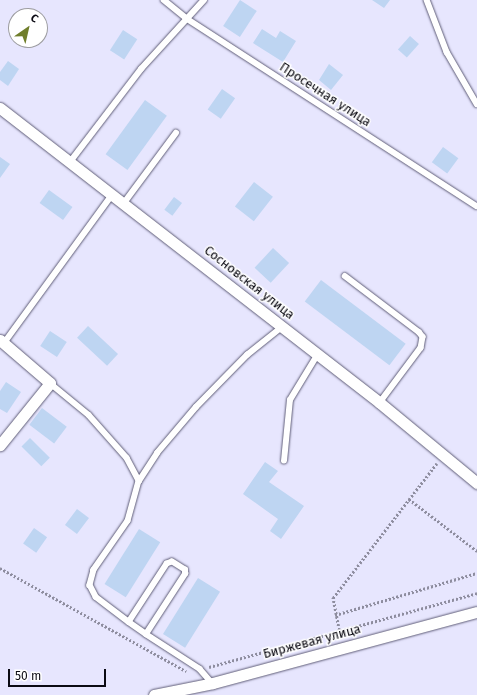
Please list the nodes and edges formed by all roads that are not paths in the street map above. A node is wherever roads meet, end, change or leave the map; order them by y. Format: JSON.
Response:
{"nodes":[{"id":1,"x":164,"y":0,"type":"edge"},
{"id":2,"x":204,"y":0,"type":"edge"},
{"id":3,"x":427,"y":0,"type":"edge"},
{"id":4,"x":186,"y":18,"type":"junction"},
{"id":5,"x":477,"y":104,"type":"edge"},
{"id":6,"x":0,"y":108,"type":"edge"},
{"id":7,"x":176,"y":133,"type":"dead end"},
{"id":8,"x":70,"y":162,"type":"junction"},
{"id":9,"x":113,"y":194,"type":"junction"},
{"id":10,"x":124,"y":203,"type":"junction"},
{"id":11,"x":477,"y":206,"type":"edge"},
{"id":12,"x":345,"y":276,"type":"dead end"},
{"id":13,"x":282,"y":326,"type":"junction"},
{"id":14,"x":2,"y":342,"type":"edge"},
{"id":15,"x":318,"y":354,"type":"junction"},
{"id":16,"x":50,"y":382,"type":"junction"},
{"id":17,"x":380,"y":403,"type":"junction"},
{"id":18,"x":0,"y":445,"type":"edge"},
{"id":19,"x":284,"y":461,"type":"dead end"},
{"id":20,"x":139,"y":481,"type":"junction"},
{"id":21,"x":477,"y":483,"type":"edge"},
{"id":22,"x":477,"y":612,"type":"edge"},
{"id":23,"x":129,"y":622,"type":"junction"},
{"id":24,"x":146,"y":634,"type":"junction"},
{"id":25,"x":212,"y":683,"type":"junction"},
{"id":26,"x":154,"y":695,"type":"edge"}],
"edges":[{"from":1,"to":4,"type":"lane","name":"Просечная улица"},
{"from":2,"to":4,"type":"lane"},
{"from":3,"to":5,"type":"lane"},
{"from":4,"to":8,"type":"lane"},
{"from":4,"to":11,"type":"lane","name":"Просечная улица"},
{"from":6,"to":8,"type":"street","name":"Сосновская улица"},
{"from":7,"to":10,"type":"lane"},
{"from":8,"to":9,"type":"street","name":"Сосновская улица"},
{"from":9,"to":10,"type":"street","name":"Сосновская улица"},
{"from":9,"to":14,"type":"lane"},
{"from":10,"to":13,"type":"street","name":"Сосновская улица"},
{"from":12,"to":17,"type":"lane"},
{"from":13,"to":15,"type":"street","name":"Сосновская улица"},
{"from":13,"to":20,"type":"lane"},
{"from":14,"to":16,"type":"street"},
{"from":15,"to":17,"type":"street","name":"Сосновская улица"},
{"from":15,"to":19,"type":"lane"},
{"from":16,"to":18,"type":"street"},
{"from":16,"to":20,"type":"lane"},
{"from":17,"to":21,"type":"street","name":"Сосновская улица"},
{"from":20,"to":23,"type":"lane"},
{"from":22,"to":25,"type":"street","name":"Биржевая улица"},
{"from":23,"to":24,"type":"lane"},
{"from":23,"to":24,"type":"lane"},
{"from":24,"to":25,"type":"lane"},
{"from":25,"to":26,"type":"street","name":"Биржевая улица"}]}
